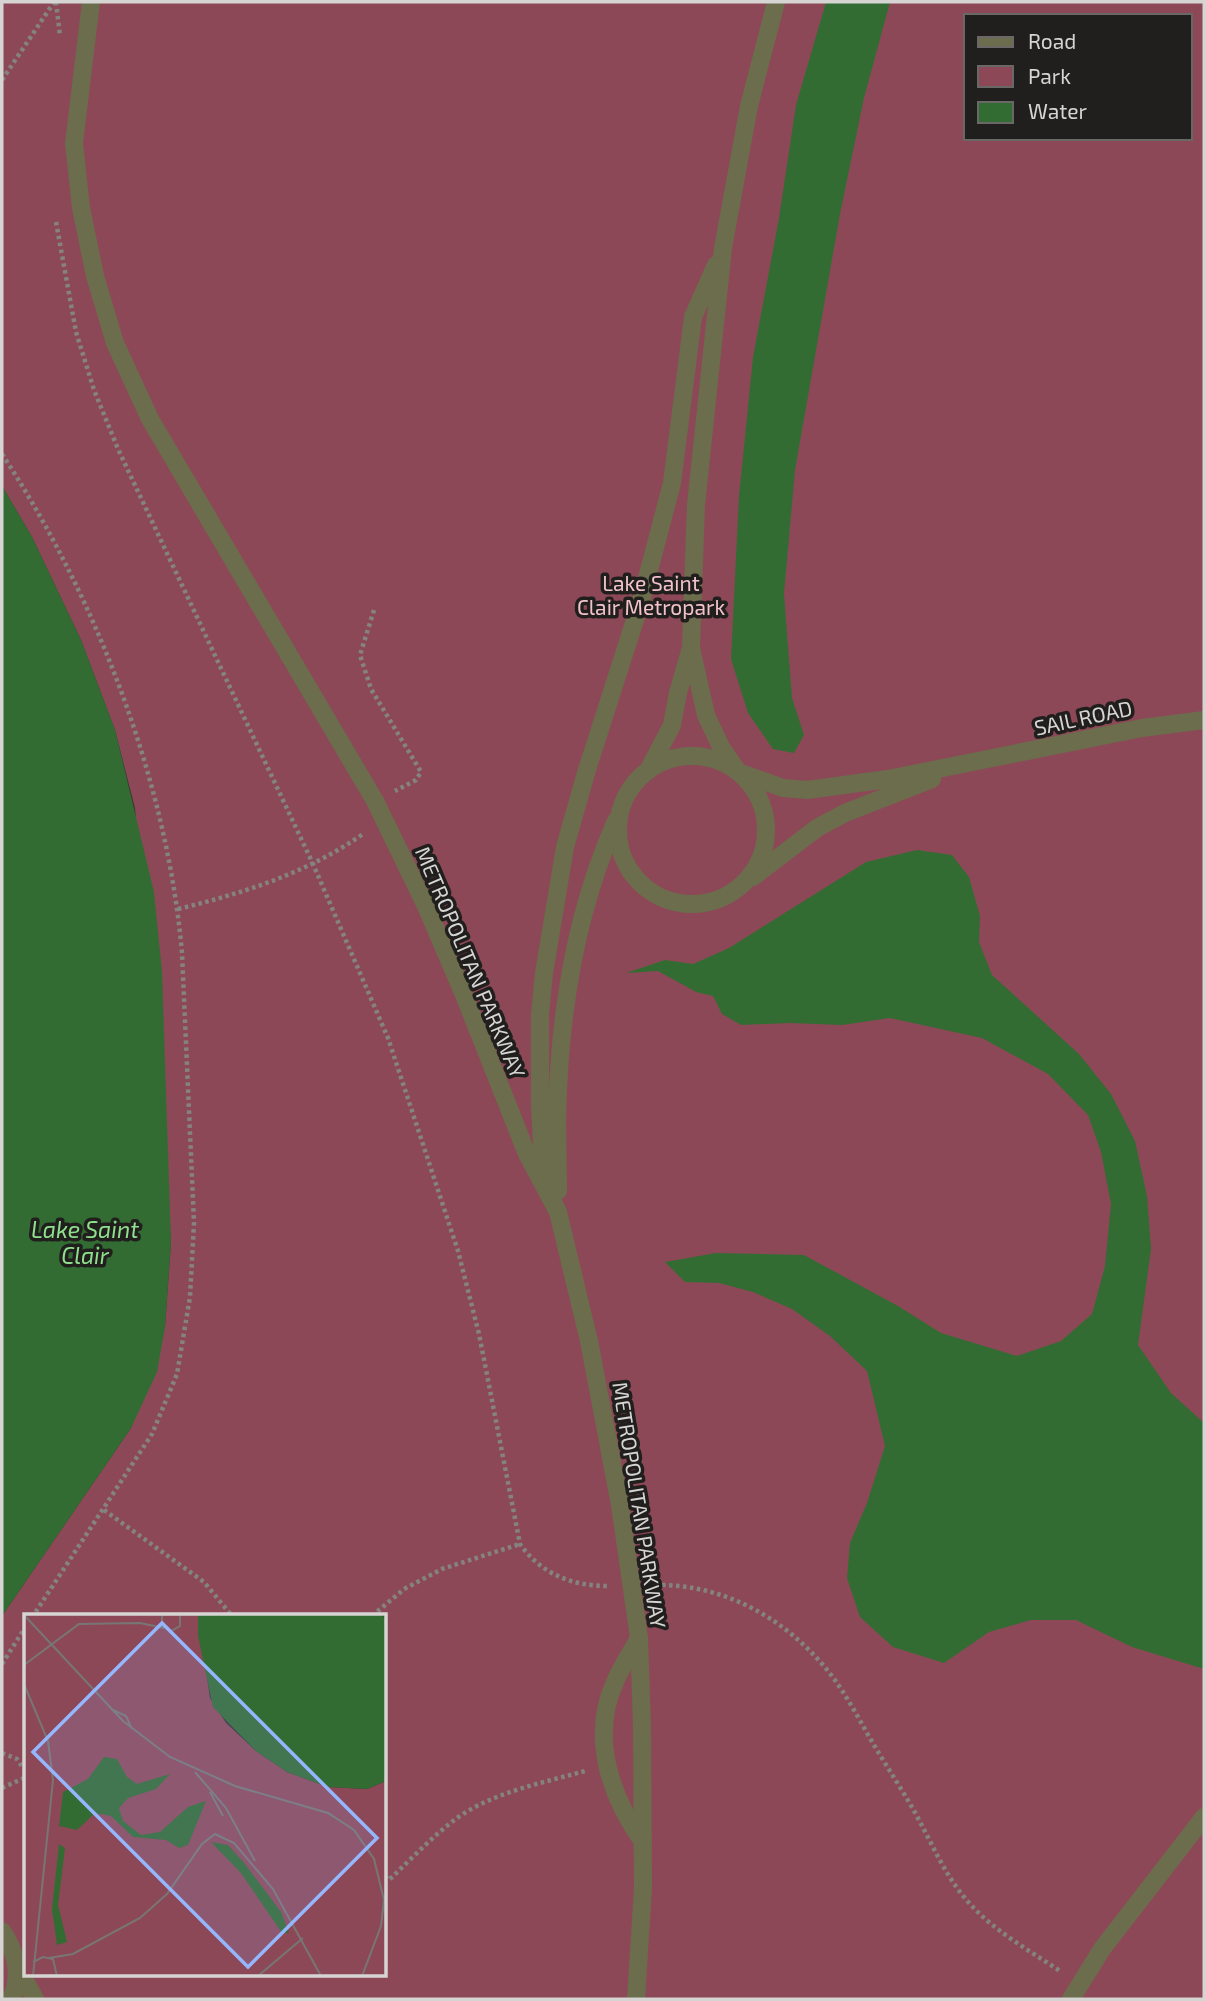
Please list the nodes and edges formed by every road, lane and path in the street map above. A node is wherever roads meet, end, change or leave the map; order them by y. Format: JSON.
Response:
{"nodes":[{"id":1,"x":55,"y":2,"type":"edge"},
{"id":2,"x":91,"y":2,"type":"edge"},
{"id":3,"x":776,"y":2,"type":"edge"},
{"id":4,"x":60,"y":48,"type":"dead end"},
{"id":5,"x":2,"y":80,"type":"edge"},
{"id":6,"x":55,"y":218,"type":"dead end"},
{"id":7,"x":723,"y":248,"type":"junction"},
{"id":8,"x":2,"y":454,"type":"edge"},
{"id":9,"x":374,"y":610,"type":"dead end"},
{"id":10,"x":691,"y":648,"type":"junction"},
{"id":11,"x":1204,"y":720,"type":"edge"},
{"id":12,"x":971,"y":763,"type":"junction"},
{"id":13,"x":648,"y":771,"type":"junction"},
{"id":14,"x":738,"y":772,"type":"junction"},
{"id":15,"x":375,"y":801,"type":"junction"},
{"id":16,"x":621,"y":810,"type":"junction"},
{"id":17,"x":313,"y":864,"type":"junction"},
{"id":18,"x":746,"y":882,"type":"junction"},
{"id":19,"x":178,"y":909,"type":"junction"},
{"id":20,"x":558,"y":1212,"type":"junction"},
{"id":21,"x":104,"y":1510,"type":"junction"},
{"id":22,"x":520,"y":1544,"type":"junction"},
{"id":23,"x":615,"y":1586,"type":"dead end"},
{"id":24,"x":650,"y":1586,"type":"dead end"},
{"id":25,"x":34,"y":1614,"type":"edge"},
{"id":26,"x":230,"y":1614,"type":"edge"},
{"id":27,"x":374,"y":1614,"type":"edge"},
{"id":28,"x":24,"y":1629,"type":"edge"},
{"id":29,"x":639,"y":1639,"type":"junction"},
{"id":30,"x":2,"y":1664,"type":"edge"},
{"id":31,"x":2,"y":1753,"type":"edge"},
{"id":32,"x":606,"y":1765,"type":"junction"},
{"id":33,"x":24,"y":1771,"type":"edge"},
{"id":34,"x":24,"y":1775,"type":"edge"},
{"id":35,"x":2,"y":1788,"type":"edge"},
{"id":36,"x":1204,"y":1817,"type":"edge"},
{"id":37,"x":643,"y":1842,"type":"junction"},
{"id":38,"x":387,"y":1879,"type":"edge"},
{"id":39,"x":2,"y":1931,"type":"edge"},
{"id":40,"x":17,"y":1967,"type":"junction"},
{"id":41,"x":1065,"y":1974,"type":"dead end"},
{"id":42,"x":12,"y":1999,"type":"edge"},
{"id":43,"x":36,"y":1999,"type":"edge"},
{"id":44,"x":636,"y":1999,"type":"edge"},
{"id":45,"x":1071,"y":1999,"type":"edge"}],
"edges":[{"from":1,"to":4,"type":"path"},
{"from":1,"to":5,"type":"path"},
{"from":2,"to":15,"type":"lane","name":"METROPOLITAN PARKWAY"},
{"from":3,"to":7,"type":"lane"},
{"from":6,"to":17,"type":"path"},
{"from":7,"to":10,"type":"lane"},
{"from":7,"to":20,"type":"lane"},
{"from":8,"to":19,"type":"path"},
{"from":9,"to":15,"type":"path"},
{"from":10,"to":13,"type":"lane"},
{"from":10,"to":14,"type":"lane"},
{"from":11,"to":12,"type":"lane","name":"SAIL ROAD"},
{"from":12,"to":14,"type":"lane"},
{"from":12,"to":18,"type":"lane"},
{"from":13,"to":14,"type":"lane"},
{"from":13,"to":16,"type":"lane"},
{"from":14,"to":18,"type":"lane"},
{"from":15,"to":17,"type":"path"},
{"from":15,"to":20,"type":"lane","name":"METROPOLITAN PARKWAY"},
{"from":16,"to":18,"type":"lane"},
{"from":16,"to":20,"type":"lane"},
{"from":17,"to":19,"type":"path"},
{"from":17,"to":22,"type":"path"},
{"from":19,"to":21,"type":"path"},
{"from":20,"to":29,"type":"lane","name":"METROPOLITAN PARKWAY"},
{"from":21,"to":25,"type":"path"},
{"from":21,"to":26,"type":"path"},
{"from":22,"to":23,"type":"path"},
{"from":22,"to":27,"type":"path"},
{"from":24,"to":41,"type":"path"},
{"from":28,"to":30,"type":"path"},
{"from":29,"to":32,"type":"lane"},
{"from":29,"to":37,"type":"lane","name":"METROPOLITAN PARKWAY"},
{"from":31,"to":33,"type":"path"},
{"from":32,"to":37,"type":"lane"},
{"from":32,"to":38,"type":"path"},
{"from":34,"to":35,"type":"path"},
{"from":36,"to":45,"type":"lane"},
{"from":37,"to":44,"type":"lane","name":"METROPOLITAN PARKWAY"},
{"from":39,"to":40,"type":"lane"},
{"from":40,"to":42,"type":"lane"},
{"from":40,"to":43,"type":"lane"}]}
